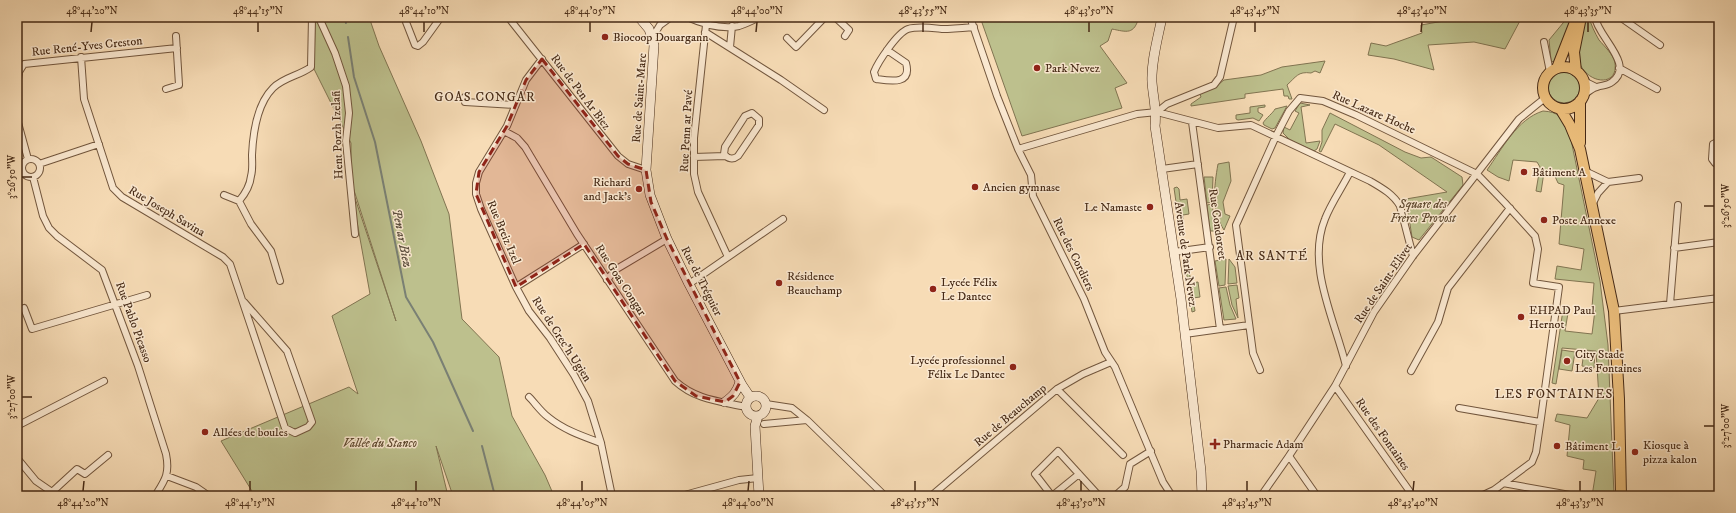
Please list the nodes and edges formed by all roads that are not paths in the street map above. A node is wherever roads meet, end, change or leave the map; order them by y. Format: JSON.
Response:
{"nodes":[{"id":1,"x":312,"y":17,"type":"edge"},
{"id":2,"x":317,"y":17,"type":"edge"},
{"id":3,"x":408,"y":17,"type":"edge"},
{"id":4,"x":419,"y":17,"type":"edge"},
{"id":5,"x":435,"y":17,"type":"edge"},
{"id":6,"x":441,"y":17,"type":"edge"},
{"id":7,"x":508,"y":17,"type":"edge"},
{"id":8,"x":639,"y":17,"type":"edge"},
{"id":9,"x":648,"y":17,"type":"edge"},
{"id":10,"x":671,"y":17,"type":"edge"},
{"id":11,"x":687,"y":17,"type":"edge"},
{"id":12,"x":760,"y":17,"type":"edge"},
{"id":13,"x":825,"y":17,"type":"edge"},
{"id":14,"x":834,"y":17,"type":"edge"},
{"id":15,"x":970,"y":17,"type":"edge"},
{"id":16,"x":1162,"y":17,"type":"edge"},
{"id":17,"x":1234,"y":17,"type":"edge"},
{"id":18,"x":1577,"y":17,"type":"edge"},
{"id":19,"x":1581,"y":17,"type":"edge"},
{"id":20,"x":1595,"y":17,"type":"edge"},
{"id":21,"x":1620,"y":17,"type":"edge"},
{"id":22,"x":706,"y":24,"type":"junction"},
{"id":23,"x":732,"y":26,"type":"junction"},
{"id":24,"x":974,"y":28,"type":"junction"},
{"id":25,"x":705,"y":32,"type":"junction"},
{"id":26,"x":650,"y":34,"type":"junction"},
{"id":27,"x":176,"y":36,"type":"dead end"},
{"id":28,"x":845,"y":36,"type":"dead end"},
{"id":29,"x":788,"y":38,"type":"dead end"},
{"id":30,"x":1544,"y":42,"type":"dead end"},
{"id":31,"x":1660,"y":44,"type":"dead end"},
{"id":32,"x":730,"y":47,"type":"junction"},
{"id":33,"x":177,"y":48,"type":"junction"},
{"id":34,"x":888,"y":50,"type":"junction"},
{"id":35,"x":81,"y":58,"type":"junction"},
{"id":36,"x":542,"y":59,"type":"junction"},
{"id":37,"x":1619,"y":68,"type":"junction"},
{"id":38,"x":1554,"y":70,"type":"junction"},
{"id":39,"x":1576,"y":71,"type":"junction"},
{"id":40,"x":1584,"y":81,"type":"junction"},
{"id":41,"x":17,"y":86,"type":"edge"},
{"id":42,"x":1596,"y":87,"type":"junction"},
{"id":43,"x":166,"y":89,"type":"dead end"},
{"id":44,"x":1657,"y":89,"type":"dead end"},
{"id":45,"x":465,"y":97,"type":"dead end"},
{"id":46,"x":1545,"y":98,"type":"junction"},
{"id":47,"x":1582,"y":98,"type":"junction"},
{"id":48,"x":515,"y":106,"type":"junction"},
{"id":49,"x":824,"y":110,"type":"dead end"},
{"id":50,"x":1561,"y":110,"type":"junction"},
{"id":51,"x":1156,"y":112,"type":"junction"},
{"id":52,"x":17,"y":119,"type":"edge"},
{"id":53,"x":1192,"y":122,"type":"junction"},
{"id":54,"x":504,"y":131,"type":"junction"},
{"id":55,"x":1276,"y":136,"type":"junction"},
{"id":56,"x":1719,"y":141,"type":"edge"},
{"id":57,"x":99,"y":144,"type":"junction"},
{"id":58,"x":1018,"y":149,"type":"junction"},
{"id":59,"x":1580,"y":149,"type":"junction"},
{"id":60,"x":726,"y":156,"type":"junction"},
{"id":61,"x":694,"y":157,"type":"junction"},
{"id":62,"x":28,"y":159,"type":"junction"},
{"id":63,"x":39,"y":164,"type":"junction"},
{"id":64,"x":1198,"y":164,"type":"junction"},
{"id":65,"x":1719,"y":164,"type":"edge"},
{"id":66,"x":1162,"y":169,"type":"junction"},
{"id":67,"x":646,"y":170,"type":"junction"},
{"id":68,"x":1585,"y":171,"type":"junction"},
{"id":69,"x":19,"y":172,"type":"edge"},
{"id":70,"x":1350,"y":172,"type":"junction"},
{"id":71,"x":1476,"y":174,"type":"junction"},
{"id":72,"x":33,"y":177,"type":"junction"},
{"id":73,"x":1639,"y":178,"type":"dead end"},
{"id":74,"x":1608,"y":182,"type":"junction"},
{"id":75,"x":224,"y":195,"type":"dead end"},
{"id":76,"x":239,"y":201,"type":"junction"},
{"id":77,"x":1678,"y":205,"type":"dead end"},
{"id":78,"x":1510,"y":208,"type":"junction"},
{"id":79,"x":1593,"y":209,"type":"junction"},
{"id":80,"x":783,"y":219,"type":"dead end"},
{"id":81,"x":355,"y":234,"type":"dead end"},
{"id":82,"x":667,"y":239,"type":"junction"},
{"id":83,"x":1719,"y":242,"type":"edge"},
{"id":84,"x":584,"y":244,"type":"junction"},
{"id":85,"x":1210,"y":247,"type":"junction"},
{"id":86,"x":1674,"y":248,"type":"junction"},
{"id":87,"x":1174,"y":252,"type":"junction"},
{"id":88,"x":1413,"y":256,"type":"junction"},
{"id":89,"x":728,"y":257,"type":"junction"},
{"id":90,"x":607,"y":280,"type":"junction"},
{"id":91,"x":280,"y":281,"type":"dead end"},
{"id":92,"x":688,"y":284,"type":"junction"},
{"id":93,"x":516,"y":287,"type":"junction"},
{"id":94,"x":147,"y":295,"type":"dead end"},
{"id":95,"x":1719,"y":298,"type":"edge"},
{"id":96,"x":244,"y":302,"type":"junction"},
{"id":97,"x":1670,"y":304,"type":"junction"},
{"id":98,"x":115,"y":305,"type":"junction"},
{"id":99,"x":24,"y":308,"type":"dead end"},
{"id":100,"x":1614,"y":311,"type":"junction"},
{"id":101,"x":1249,"y":325,"type":"junction"},
{"id":102,"x":1220,"y":329,"type":"junction"},
{"id":103,"x":1185,"y":334,"type":"junction"},
{"id":104,"x":1111,"y":362,"type":"junction"},
{"id":105,"x":1346,"y":366,"type":"junction"},
{"id":106,"x":1260,"y":370,"type":"dead end"},
{"id":107,"x":1411,"y":371,"type":"dead end"},
{"id":108,"x":104,"y":381,"type":"dead end"},
{"id":109,"x":740,"y":382,"type":"junction"},
{"id":110,"x":1335,"y":386,"type":"junction"},
{"id":111,"x":1057,"y":389,"type":"junction"},
{"id":112,"x":528,"y":397,"type":"dead end"},
{"id":113,"x":750,"y":397,"type":"junction"},
{"id":114,"x":725,"y":402,"type":"junction"},
{"id":115,"x":766,"y":404,"type":"junction"},
{"id":116,"x":746,"y":407,"type":"junction"},
{"id":117,"x":1459,"y":408,"type":"dead end"},
{"id":118,"x":758,"y":416,"type":"junction"},
{"id":119,"x":807,"y":420,"type":"dead end"},
{"id":120,"x":1540,"y":422,"type":"junction"},
{"id":121,"x":764,"y":424,"type":"dead end"},
{"id":122,"x":17,"y":426,"type":"edge"},
{"id":123,"x":602,"y":443,"type":"junction"},
{"id":124,"x":1150,"y":451,"type":"junction"},
{"id":125,"x":108,"y":455,"type":"dead end"},
{"id":126,"x":1123,"y":456,"type":"dead end"},
{"id":127,"x":1289,"y":456,"type":"junction"},
{"id":128,"x":17,"y":458,"type":"edge"},
{"id":129,"x":1078,"y":474,"type":"junction"},
{"id":130,"x":167,"y":476,"type":"junction"},
{"id":131,"x":758,"y":478,"type":"junction"},
{"id":132,"x":1503,"y":483,"type":"junction"},
{"id":133,"x":53,"y":494,"type":"edge"},
{"id":134,"x":1570,"y":495,"type":"edge"},
{"id":135,"x":155,"y":496,"type":"edge"},
{"id":136,"x":208,"y":496,"type":"edge"},
{"id":137,"x":612,"y":496,"type":"edge"},
{"id":138,"x":681,"y":496,"type":"edge"},
{"id":139,"x":759,"y":496,"type":"edge"},
{"id":140,"x":885,"y":496,"type":"edge"},
{"id":141,"x":931,"y":496,"type":"edge"},
{"id":142,"x":1052,"y":496,"type":"edge"},
{"id":143,"x":1099,"y":496,"type":"edge"},
{"id":144,"x":1116,"y":496,"type":"edge"},
{"id":145,"x":1172,"y":496,"type":"edge"},
{"id":146,"x":1202,"y":496,"type":"edge"},
{"id":147,"x":1261,"y":496,"type":"edge"},
{"id":148,"x":1317,"y":496,"type":"edge"},
{"id":149,"x":1413,"y":496,"type":"edge"},
{"id":150,"x":1481,"y":496,"type":"edge"},
{"id":151,"x":1620,"y":496,"type":"edge"}],
"edges":[{"from":1,"to":76,"type":"street"},
{"from":2,"to":81,"type":"street","name":"Hent Porzh Izelañ"},
{"from":3,"to":6,"type":"street"},
{"from":4,"to":5,"type":"street"},
{"from":7,"to":36,"type":"street","name":"Rue de Pen Ar Biez"},
{"from":8,"to":26,"type":"main road"},
{"from":9,"to":26,"type":"main road","name":"Rue de Saint-Marc"},
{"from":10,"to":26,"type":"street"},
{"from":11,"to":22,"type":"street"},
{"from":12,"to":23,"type":"street"},
{"from":13,"to":29,"type":"street"},
{"from":14,"to":28,"type":"street"},
{"from":15,"to":24,"type":"street","name":"Rue des Cordiers"},
{"from":16,"to":51,"type":"main road","name":"Avenue de Park Nevez"},
{"from":17,"to":51,"type":"street"},
{"from":18,"to":38,"type":"main road"},
{"from":19,"to":39,"type":"main road"},
{"from":20,"to":37,"type":"street"},
{"from":21,"to":31,"type":"street"},
{"from":22,"to":23,"type":"street"},
{"from":22,"to":25,"type":"street","name":"Rue Penn ar Pavé"},
{"from":23,"to":32,"type":"street"},
{"from":24,"to":34,"type":"street"},
{"from":24,"to":58,"type":"street","name":"Rue des Cordiers"},
{"from":25,"to":32,"type":"street"},
{"from":25,"to":61,"type":"street","name":"Rue Penn ar Pavé"},
{"from":26,"to":67,"type":"main road","name":"Rue de Saint-Marc"},
{"from":27,"to":33,"type":"street"},
{"from":30,"to":38,"type":"street"},
{"from":32,"to":49,"type":"street"},
{"from":33,"to":35,"type":"street","name":"Rue René-Yves Creston"},
{"from":33,"to":43,"type":"street"},
{"from":34,"to":34,"type":"street"},
{"from":35,"to":41,"type":"street","name":"Rue René-Yves Creston"},
{"from":35,"to":57,"type":"street","name":"Rue Joseph Savina"},
{"from":36,"to":48,"type":"street","name":"Rue Breiz Izel"},
{"from":36,"to":67,"type":"street","name":"Rue de Pen Ar Biez"},
{"from":37,"to":42,"type":"street"},
{"from":37,"to":44,"type":"street"},
{"from":38,"to":39,"type":"main road"},
{"from":38,"to":46,"type":"main road"},
{"from":39,"to":40,"type":"main road"},
{"from":40,"to":42,"type":"street"},
{"from":40,"to":47,"type":"main road"},
{"from":42,"to":47,"type":"street"},
{"from":45,"to":48,"type":"street"},
{"from":46,"to":50,"type":"main road"},
{"from":46,"to":71,"type":"street","name":"Rue de Saint-Elivet"},
{"from":47,"to":50,"type":"main road"},
{"from":47,"to":59,"type":"main road"},
{"from":48,"to":54,"type":"street","name":"Rue Breiz Izel"},
{"from":50,"to":59,"type":"main road"},
{"from":51,"to":53,"type":"street"},
{"from":51,"to":58,"type":"street"},
{"from":51,"to":66,"type":"main road","name":"Avenue de Park Nevez"},
{"from":52,"to":62,"type":"street"},
{"from":53,"to":55,"type":"street"},
{"from":53,"to":64,"type":"street","name":"Rue Condorcet"},
{"from":54,"to":84,"type":"street","name":"Rue Goas Congar"},
{"from":54,"to":93,"type":"street","name":"Rue Breiz Izel"},
{"from":55,"to":70,"type":"street"},
{"from":55,"to":71,"type":"street","name":"Rue Lazare Hoche"},
{"from":55,"to":101,"type":"street"},
{"from":56,"to":65,"type":"street"},
{"from":57,"to":63,"type":"street"},
{"from":57,"to":96,"type":"street","name":"Rue Joseph Savina"},
{"from":58,"to":104,"type":"street","name":"Rue des Cordiers"},
{"from":59,"to":68,"type":"main road"},
{"from":60,"to":60,"type":"street"},
{"from":60,"to":61,"type":"street"},
{"from":61,"to":89,"type":"street","name":"Rue Penn ar Pavé"},
{"from":62,"to":63,"type":"street"},
{"from":62,"to":69,"type":"street"},
{"from":63,"to":72,"type":"street"},
{"from":64,"to":66,"type":"street"},
{"from":64,"to":85,"type":"street","name":"Rue Condorcet"},
{"from":66,"to":87,"type":"main road","name":"Avenue de Park Nevez"},
{"from":67,"to":82,"type":"main road","name":"Rue de Tréguier"},
{"from":68,"to":74,"type":"street"},
{"from":68,"to":79,"type":"main road"},
{"from":69,"to":72,"type":"street"},
{"from":70,"to":88,"type":"street"},
{"from":70,"to":105,"type":"street"},
{"from":71,"to":78,"type":"street"},
{"from":71,"to":88,"type":"street","name":"Rue de Saint-Elivet"},
{"from":72,"to":98,"type":"street","name":"Rue Pablo Picasso"},
{"from":73,"to":74,"type":"street"},
{"from":74,"to":79,"type":"street"},
{"from":75,"to":76,"type":"street"},
{"from":76,"to":91,"type":"street"},
{"from":77,"to":86,"type":"street"},
{"from":78,"to":107,"type":"street"},
{"from":78,"to":120,"type":"street"},
{"from":79,"to":100,"type":"main road"},
{"from":80,"to":89,"type":"street"},
{"from":82,"to":90,"type":"street"},
{"from":82,"to":92,"type":"main road","name":"Rue de Tréguier"},
{"from":83,"to":86,"type":"street"},
{"from":84,"to":90,"type":"street","name":"Rue Goas Congar"},
{"from":84,"to":93,"type":"street"},
{"from":85,"to":87,"type":"street"},
{"from":85,"to":102,"type":"street","name":"Rue Condorcet"},
{"from":86,"to":97,"type":"street"},
{"from":87,"to":103,"type":"main road","name":"Avenue de Park Nevez"},
{"from":88,"to":105,"type":"street","name":"Rue de Saint-Elivet"},
{"from":89,"to":92,"type":"street"},
{"from":90,"to":114,"type":"street","name":"Rue Goas Congar"},
{"from":92,"to":109,"type":"main road","name":"Rue de Tréguier"},
{"from":93,"to":123,"type":"street","name":"Rue de Crec'h Ugien"},
{"from":94,"to":98,"type":"street"},
{"from":95,"to":97,"type":"street"},
{"from":96,"to":96,"type":"street","name":"Rue Joseph Savina"},
{"from":97,"to":100,"type":"street"},
{"from":98,"to":99,"type":"street"},
{"from":98,"to":130,"type":"street","name":"Rue Pablo Picasso"},
{"from":100,"to":151,"type":"main road"},
{"from":101,"to":102,"type":"street"},
{"from":101,"to":106,"type":"street"},
{"from":102,"to":103,"type":"street"},
{"from":103,"to":146,"type":"main road","name":"Avenue de Park Nevez"},
{"from":104,"to":111,"type":"street","name":"Rue de Beauchamp"},
{"from":104,"to":124,"type":"street","name":"Rue des Cordiers"},
{"from":105,"to":110,"type":"street","name":"Rue de Saint-Elivet"},
{"from":108,"to":122,"type":"street"},
{"from":109,"to":113,"type":"main road","name":"Rue de Tréguier"},
{"from":109,"to":114,"type":"main road"},
{"from":110,"to":127,"type":"street","name":"Rue de Saint-Elivet"},
{"from":110,"to":149,"type":"street","name":"Rue des Fontaines"},
{"from":111,"to":126,"type":"street"},
{"from":111,"to":141,"type":"street","name":"Rue de Beauchamp"},
{"from":112,"to":123,"type":"street"},
{"from":113,"to":115,"type":"main road"},
{"from":113,"to":116,"type":"main road"},
{"from":114,"to":116,"type":"street","name":"Rue Goas Congar"},
{"from":115,"to":118,"type":"main road"},
{"from":115,"to":119,"type":"street"},
{"from":116,"to":118,"type":"main road"},
{"from":117,"to":120,"type":"street"},
{"from":118,"to":131,"type":"main road"},
{"from":120,"to":132,"type":"street"},
{"from":121,"to":140,"type":"street"},
{"from":123,"to":137,"type":"street","name":"Rue de Crec'h Ugien"},
{"from":124,"to":144,"type":"street"},
{"from":124,"to":145,"type":"street","name":"Rue des Cordiers"},
{"from":125,"to":133,"type":"street"},
{"from":127,"to":147,"type":"street","name":"Rue de Saint-Elivet"},
{"from":127,"to":148,"type":"street"},
{"from":128,"to":133,"type":"street"},
{"from":129,"to":142,"type":"street"},
{"from":129,"to":142,"type":"street"},
{"from":129,"to":143,"type":"street"},
{"from":130,"to":135,"type":"street"},
{"from":130,"to":136,"type":"street"},
{"from":131,"to":138,"type":"street"},
{"from":131,"to":139,"type":"main road"},
{"from":132,"to":134,"type":"street"},
{"from":132,"to":150,"type":"street"}]}
